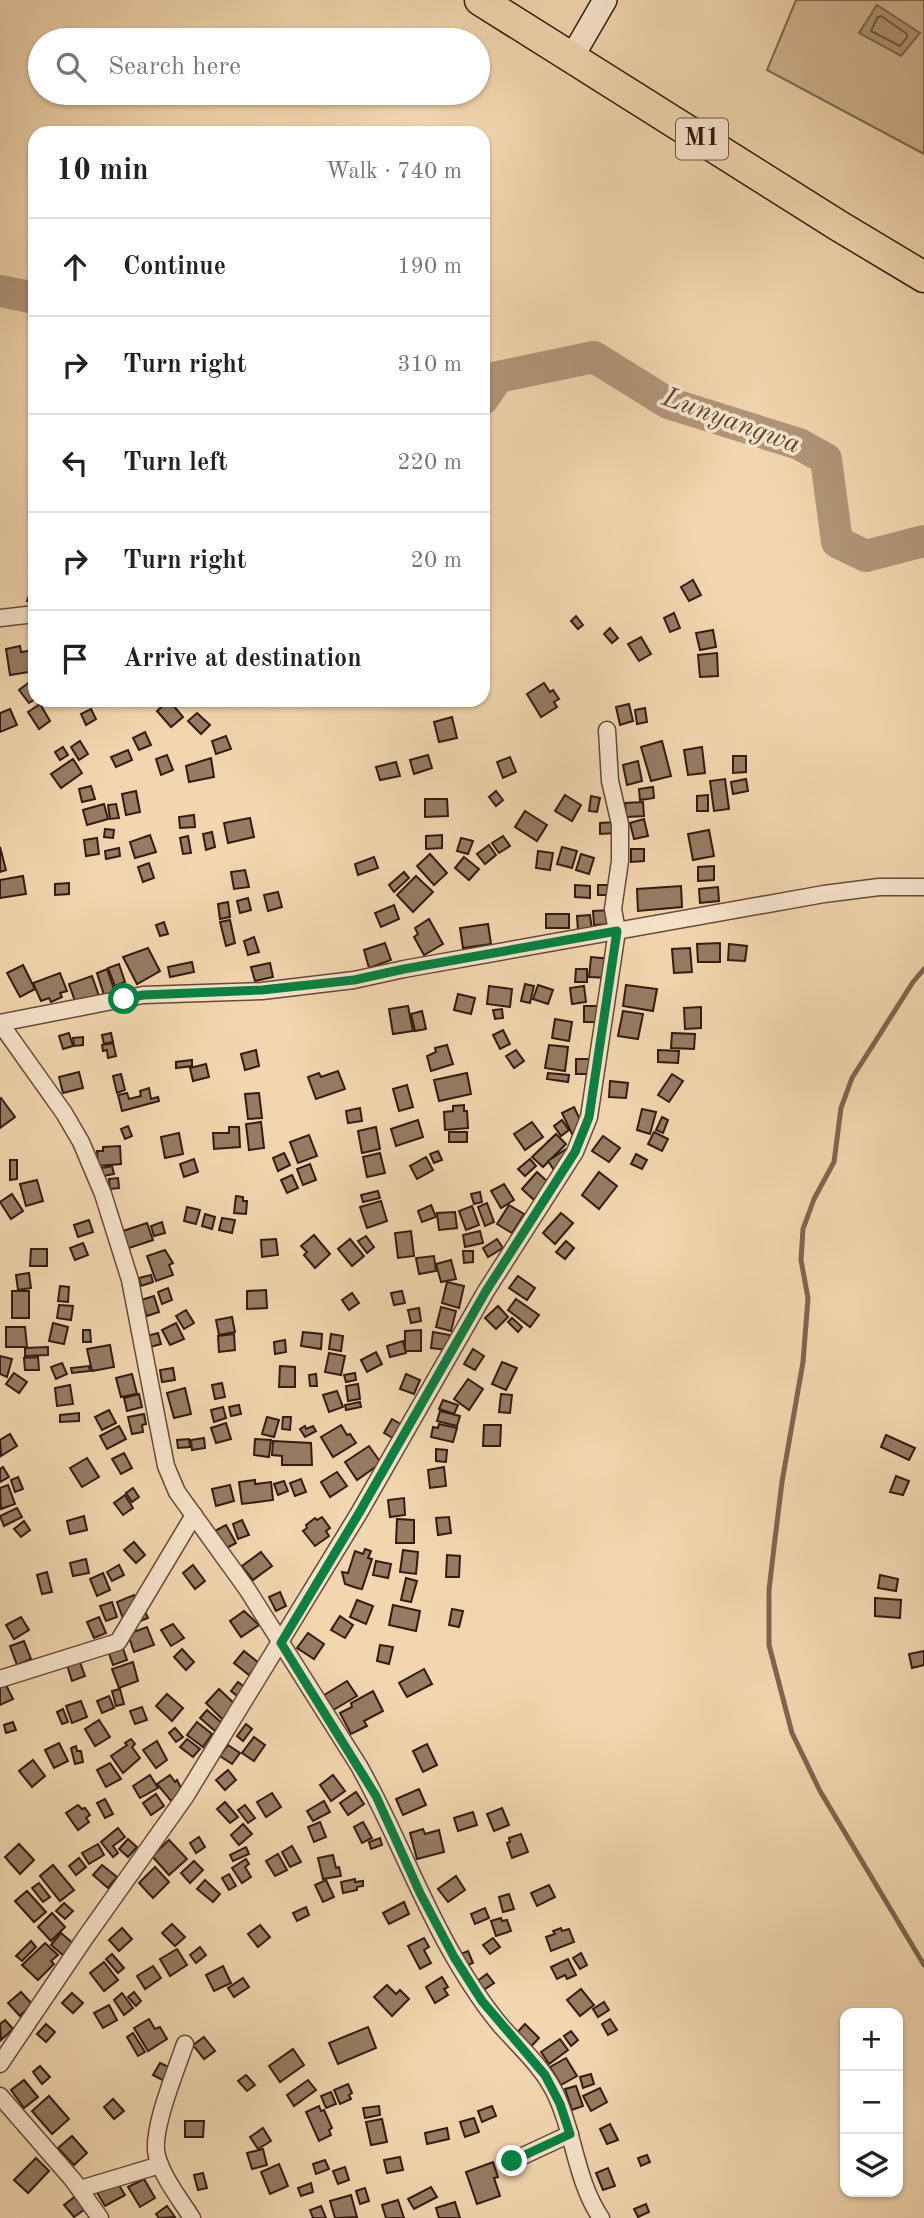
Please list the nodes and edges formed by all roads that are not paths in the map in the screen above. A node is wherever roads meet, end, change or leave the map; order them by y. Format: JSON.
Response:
{"nodes":[{"id":1,"x":605,"y":0,"type":"edge"},
{"id":2,"x":488,"y":2,"type":"edge"},
{"id":3,"x":572,"y":57,"type":"junction"},
{"id":4,"x":924,"y":276,"type":"edge"},
{"id":5,"x":28,"y":615,"type":"edge"},
{"id":6,"x":0,"y":618,"type":"edge"},
{"id":7,"x":607,"y":730,"type":"dead end"},
{"id":8,"x":924,"y":887,"type":"edge"},
{"id":9,"x":617,"y":931,"type":"junction"},
{"id":10,"x":194,"y":1516,"type":"junction"},
{"id":11,"x":281,"y":1643,"type":"junction"},
{"id":12,"x":0,"y":1679,"type":"edge"},
{"id":13,"x":186,"y":2044,"type":"dead end"},
{"id":14,"x":0,"y":2064,"type":"edge"},
{"id":15,"x":0,"y":2096,"type":"edge"},
{"id":16,"x":570,"y":2134,"type":"junction"},
{"id":17,"x":512,"y":2161,"type":"dead end"},
{"id":18,"x":160,"y":2165,"type":"junction"},
{"id":19,"x":80,"y":2189,"type":"junction"},
{"id":20,"x":100,"y":2218,"type":"edge"},
{"id":21,"x":192,"y":2218,"type":"edge"},
{"id":22,"x":601,"y":2218,"type":"edge"}],
"edges":[{"from":1,"to":3,"type":"street"},
{"from":2,"to":3,"type":"highway","number":"M1"},
{"from":3,"to":4,"type":"highway","number":"M1"},
{"from":5,"to":6,"type":"street"},
{"from":7,"to":9,"type":"street"},
{"from":8,"to":9,"type":"street"},
{"from":9,"to":10,"type":"street"},
{"from":9,"to":11,"type":"street"},
{"from":10,"to":11,"type":"street"},
{"from":10,"to":12,"type":"street"},
{"from":11,"to":14,"type":"street"},
{"from":11,"to":16,"type":"street"},
{"from":13,"to":18,"type":"street"},
{"from":15,"to":19,"type":"street"},
{"from":16,"to":17,"type":"street"},
{"from":16,"to":22,"type":"street"},
{"from":18,"to":19,"type":"street"},
{"from":18,"to":21,"type":"street"},
{"from":19,"to":20,"type":"street"}]}
